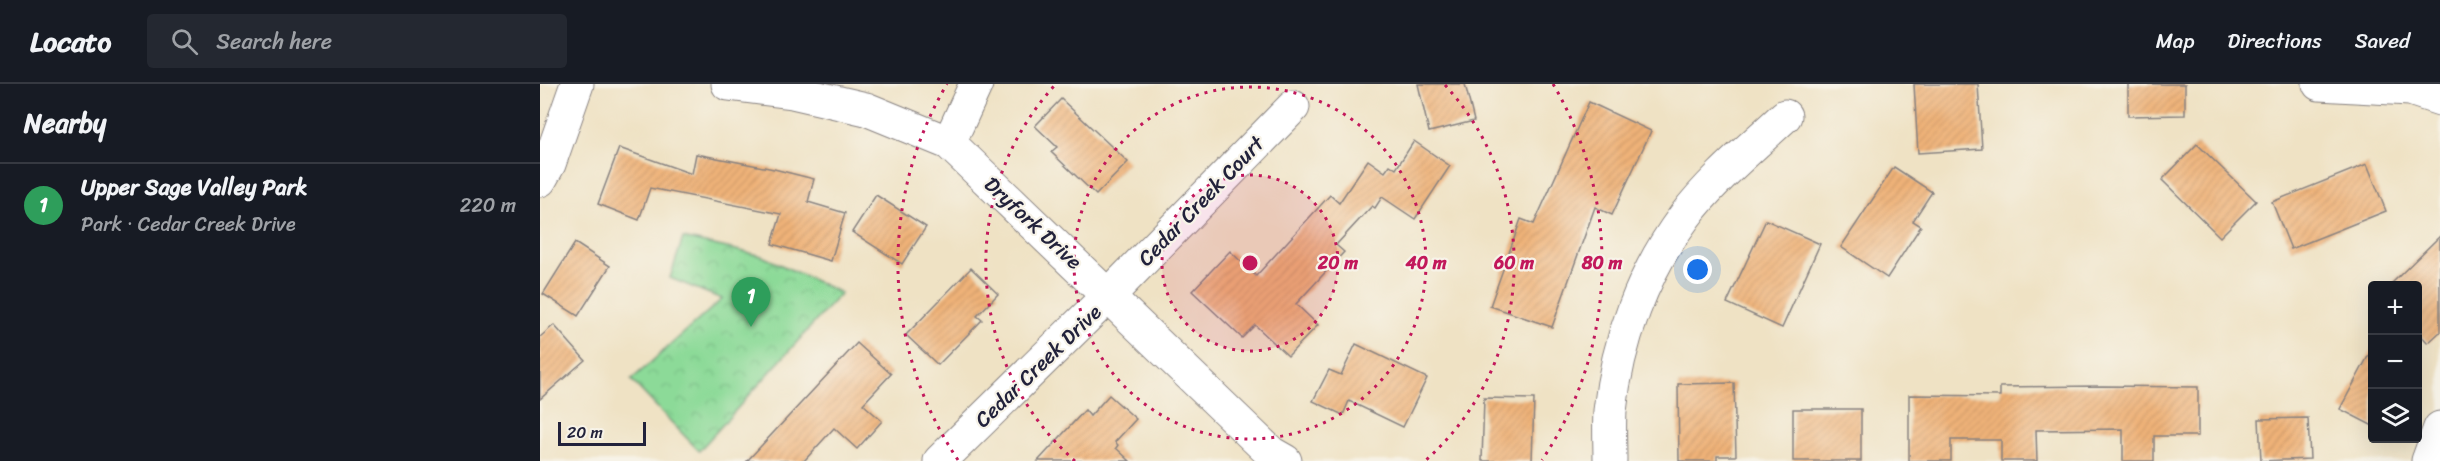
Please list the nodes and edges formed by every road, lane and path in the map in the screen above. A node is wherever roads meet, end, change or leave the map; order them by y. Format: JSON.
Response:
{"nodes":[{"id":1,"x":577,"y":84,"type":"edge"},
{"id":2,"x":728,"y":84,"type":"edge"},
{"id":3,"x":976,"y":84,"type":"edge"},
{"id":4,"x":2319,"y":84,"type":"edge"},
{"id":5,"x":2440,"y":99,"type":"edge"},
{"id":6,"x":1293,"y":107,"type":"dead end"},
{"id":7,"x":1785,"y":116,"type":"dead end"},
{"id":8,"x":949,"y":143,"type":"junction"},
{"id":9,"x":540,"y":180,"type":"edge"},
{"id":10,"x":1109,"y":295,"type":"junction"},
{"id":11,"x":2440,"y":428,"type":"edge"},
{"id":12,"x":940,"y":461,"type":"edge"},
{"id":13,"x":1285,"y":461,"type":"edge"},
{"id":14,"x":1610,"y":461,"type":"edge"},
{"id":15,"x":2428,"y":461,"type":"edge"}],
"edges":[{"from":1,"to":9,"type":"street"},
{"from":2,"to":8,"type":"street","name":"Dryfork Drive"},
{"from":3,"to":8,"type":"street"},
{"from":4,"to":5,"type":"street"},
{"from":6,"to":10,"type":"street","name":"Cedar Creek Court"},
{"from":7,"to":14,"type":"street"},
{"from":8,"to":10,"type":"street","name":"Dryfork Drive"},
{"from":10,"to":12,"type":"street","name":"Cedar Creek Drive"},
{"from":10,"to":13,"type":"street","name":"Dryfork Drive"},
{"from":11,"to":15,"type":"street"}]}
